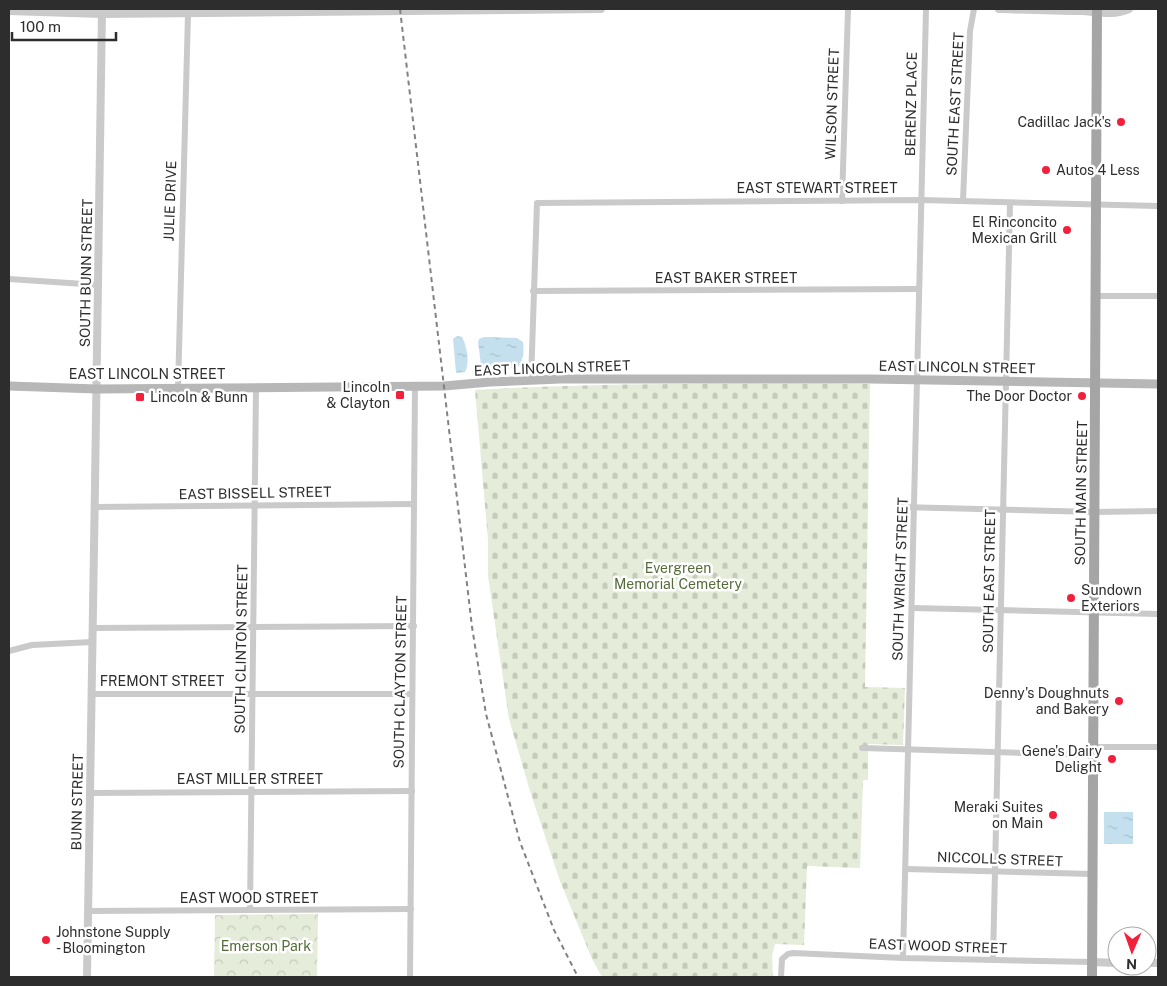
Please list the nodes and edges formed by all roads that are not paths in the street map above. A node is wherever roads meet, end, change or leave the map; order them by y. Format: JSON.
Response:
{"nodes":[{"id":1,"x":601,"y":9,"type":"edge"},
{"id":2,"x":848,"y":9,"type":"edge"},
{"id":3,"x":926,"y":9,"type":"edge"},
{"id":4,"x":974,"y":9,"type":"edge"},
{"id":5,"x":999,"y":9,"type":"edge"},
{"id":6,"x":1129,"y":9,"type":"edge"},
{"id":7,"x":416,"y":10,"type":"edge"},
{"id":8,"x":9,"y":11,"type":"edge"},
{"id":9,"x":324,"y":11,"type":"edge"},
{"id":10,"x":1097,"y":11,"type":"edge"},
{"id":11,"x":102,"y":12,"type":"edge"},
{"id":12,"x":188,"y":14,"type":"junction"},
{"id":13,"x":921,"y":200,"type":"junction"},
{"id":14,"x":842,"y":201,"type":"junction"},
{"id":15,"x":963,"y":201,"type":"junction"},
{"id":16,"x":1010,"y":202,"type":"junction"},
{"id":17,"x":1097,"y":205,"type":"junction"},
{"id":18,"x":1158,"y":206,"type":"edge"},
{"id":19,"x":9,"y":279,"type":"edge"},
{"id":20,"x":99,"y":285,"type":"junction"},
{"id":21,"x":919,"y":289,"type":"junction"},
{"id":22,"x":534,"y":291,"type":"junction"},
{"id":23,"x":1096,"y":296,"type":"junction"},
{"id":24,"x":1158,"y":296,"type":"edge"},
{"id":25,"x":918,"y":380,"type":"junction"},
{"id":26,"x":531,"y":381,"type":"junction"},
{"id":27,"x":1005,"y":382,"type":"junction"},
{"id":28,"x":1096,"y":384,"type":"junction"},
{"id":29,"x":1158,"y":384,"type":"edge"},
{"id":30,"x":9,"y":386,"type":"edge"},
{"id":31,"x":415,"y":386,"type":"junction"},
{"id":32,"x":178,"y":388,"type":"junction"},
{"id":33,"x":256,"y":388,"type":"junction"},
{"id":34,"x":97,"y":389,"type":"junction"},
{"id":35,"x":414,"y":504,"type":"junction"},
{"id":36,"x":255,"y":505,"type":"junction"},
{"id":37,"x":901,"y":506,"type":"dead end"},
{"id":38,"x":95,"y":507,"type":"junction"},
{"id":39,"x":915,"y":507,"type":"junction"},
{"id":40,"x":1003,"y":509,"type":"junction"},
{"id":41,"x":1158,"y":511,"type":"edge"},
{"id":42,"x":1095,"y":512,"type":"junction"},
{"id":43,"x":912,"y":608,"type":"junction"},
{"id":44,"x":1001,"y":611,"type":"junction"},
{"id":45,"x":1093,"y":614,"type":"junction"},
{"id":46,"x":1158,"y":614,"type":"edge"},
{"id":47,"x":414,"y":626,"type":"junction"},
{"id":48,"x":255,"y":627,"type":"junction"},
{"id":49,"x":92,"y":628,"type":"junction"},
{"id":50,"x":92,"y":642,"type":"junction"},
{"id":51,"x":9,"y":651,"type":"edge"},
{"id":52,"x":254,"y":693,"type":"junction"},
{"id":53,"x":92,"y":694,"type":"junction"},
{"id":54,"x":412,"y":694,"type":"junction"},
{"id":55,"x":1158,"y":747,"type":"edge"},
{"id":56,"x":862,"y":748,"type":"dead end"},
{"id":57,"x":909,"y":750,"type":"junction"},
{"id":58,"x":1093,"y":751,"type":"junction"},
{"id":59,"x":998,"y":753,"type":"junction"},
{"id":60,"x":412,"y":791,"type":"junction"},
{"id":61,"x":252,"y":792,"type":"junction"},
{"id":62,"x":90,"y":793,"type":"junction"},
{"id":63,"x":906,"y":869,"type":"junction"},
{"id":64,"x":995,"y":872,"type":"junction"},
{"id":65,"x":1092,"y":874,"type":"junction"},
{"id":66,"x":250,"y":910,"type":"junction"},
{"id":67,"x":411,"y":910,"type":"junction"},
{"id":68,"x":88,"y":911,"type":"junction"},
{"id":69,"x":903,"y":958,"type":"junction"},
{"id":70,"x":993,"y":960,"type":"junction"},
{"id":71,"x":1092,"y":962,"type":"junction"},
{"id":72,"x":1107,"y":962,"type":"edge"},
{"id":73,"x":87,"y":977,"type":"edge"},
{"id":74,"x":410,"y":977,"type":"edge"},
{"id":75,"x":781,"y":977,"type":"edge"},
{"id":76,"x":1092,"y":977,"type":"edge"}],
"edges":[{"from":1,"to":7,"type":"street"},
{"from":2,"to":14,"type":"street","name":"WILSON STREET"},
{"from":3,"to":13,"type":"street","name":"BERENZ PLACE"},
{"from":4,"to":15,"type":"street","name":"SOUTH EAST STREET"},
{"from":5,"to":10,"type":"street"},
{"from":6,"to":10,"type":"street"},
{"from":7,"to":9,"type":"street"},
{"from":8,"to":11,"type":"street"},
{"from":9,"to":12,"type":"street"},
{"from":10,"to":17,"type":"main road","name":"SOUTH MAIN STREET"},
{"from":11,"to":12,"type":"street"},
{"from":11,"to":20,"type":"street","name":"SOUTH BUNN STREET"},
{"from":12,"to":32,"type":"street","name":"JULIE DRIVE"},
{"from":13,"to":14,"type":"street","name":"EAST STEWART STREET"},
{"from":13,"to":15,"type":"street","name":"EAST STEWART STREET"},
{"from":13,"to":21,"type":"street","name":"SOUTH WRIGHT STREET"},
{"from":14,"to":22,"type":"street","name":"EAST STEWART STREET"},
{"from":15,"to":16,"type":"street","name":"EAST STEWART STREET"},
{"from":16,"to":17,"type":"street","name":"EAST STEWART STREET"},
{"from":16,"to":27,"type":"street","name":"SOUTH EAST STREET"},
{"from":17,"to":18,"type":"street","name":"EAST STEWART STREET"},
{"from":17,"to":23,"type":"main road","name":"SOUTH MAIN STREET"},
{"from":19,"to":20,"type":"street"},
{"from":20,"to":34,"type":"street","name":"SOUTH BUNN STREET"},
{"from":21,"to":22,"type":"street","name":"EAST BAKER STREET"},
{"from":21,"to":25,"type":"street","name":"SOUTH WRIGHT STREET"},
{"from":22,"to":26,"type":"street"},
{"from":23,"to":24,"type":"street"},
{"from":23,"to":28,"type":"main road","name":"SOUTH MAIN STREET"},
{"from":25,"to":26,"type":"main road","name":"EAST LINCOLN STREET"},
{"from":25,"to":27,"type":"main road","name":"EAST LINCOLN STREET"},
{"from":25,"to":39,"type":"street","name":"SOUTH WRIGHT STREET"},
{"from":26,"to":31,"type":"main road","name":"EAST LINCOLN STREET"},
{"from":27,"to":28,"type":"main road","name":"EAST LINCOLN STREET"},
{"from":27,"to":40,"type":"street","name":"SOUTH EAST STREET"},
{"from":28,"to":29,"type":"main road","name":"EAST LINCOLN STREET"},
{"from":28,"to":42,"type":"main road","name":"SOUTH MAIN STREET"},
{"from":30,"to":34,"type":"main road","name":"EAST LINCOLN STREET"},
{"from":31,"to":33,"type":"main road","name":"EAST LINCOLN STREET"},
{"from":31,"to":35,"type":"street","name":"SOUTH CLAYTON STREET"},
{"from":32,"to":33,"type":"main road","name":"EAST LINCOLN STREET"},
{"from":32,"to":34,"type":"main road","name":"EAST LINCOLN STREET"},
{"from":33,"to":36,"type":"street","name":"SOUTH CLINTON STREET"},
{"from":34,"to":38,"type":"street","name":"SOUTH BUNN STREET"},
{"from":35,"to":36,"type":"street","name":"EAST BISSELL STREET"},
{"from":35,"to":47,"type":"street","name":"SOUTH CLAYTON STREET"},
{"from":36,"to":38,"type":"street","name":"EAST BISSELL STREET"},
{"from":36,"to":48,"type":"street","name":"SOUTH CLINTON STREET"},
{"from":37,"to":39,"type":"street"},
{"from":38,"to":49,"type":"street","name":"SOUTH BUNN STREET"},
{"from":39,"to":40,"type":"street"},
{"from":39,"to":43,"type":"street","name":"SOUTH WRIGHT STREET"},
{"from":40,"to":42,"type":"street"},
{"from":40,"to":44,"type":"street","name":"SOUTH EAST STREET"},
{"from":41,"to":42,"type":"street"},
{"from":42,"to":45,"type":"main road","name":"SOUTH MAIN STREET"},
{"from":43,"to":44,"type":"street"},
{"from":43,"to":57,"type":"street","name":"SOUTH WRIGHT STREET"},
{"from":44,"to":45,"type":"street"},
{"from":44,"to":59,"type":"street","name":"SOUTH EAST STREET"},
{"from":45,"to":46,"type":"street"},
{"from":45,"to":58,"type":"main road","name":"SOUTH MAIN STREET"},
{"from":47,"to":48,"type":"street"},
{"from":47,"to":54,"type":"street","name":"SOUTH CLAYTON STREET"},
{"from":48,"to":49,"type":"street"},
{"from":48,"to":52,"type":"street","name":"SOUTH CLINTON STREET"},
{"from":49,"to":50,"type":"street","name":"BUNN STREET"},
{"from":50,"to":51,"type":"street"},
{"from":50,"to":53,"type":"street","name":"BUNN STREET"},
{"from":52,"to":53,"type":"street","name":"FREMONT STREET"},
{"from":52,"to":54,"type":"street","name":"FREMONT STREET"},
{"from":52,"to":61,"type":"street","name":"SOUTH CLINTON STREET"},
{"from":53,"to":62,"type":"street","name":"BUNN STREET"},
{"from":54,"to":60,"type":"street","name":"SOUTH CLAYTON STREET"},
{"from":55,"to":58,"type":"street"},
{"from":56,"to":57,"type":"street"},
{"from":57,"to":59,"type":"street"},
{"from":57,"to":63,"type":"street","name":"SOUTH WRIGHT STREET"},
{"from":58,"to":59,"type":"street"},
{"from":58,"to":65,"type":"main road","name":"SOUTH MAIN STREET"},
{"from":59,"to":64,"type":"street","name":"SOUTH EAST STREET"},
{"from":60,"to":61,"type":"street","name":"EAST MILLER STREET"},
{"from":60,"to":67,"type":"street","name":"SOUTH CLAYTON STREET"},
{"from":61,"to":62,"type":"street","name":"EAST MILLER STREET"},
{"from":61,"to":66,"type":"street","name":"SOUTH CLINTON STREET"},
{"from":62,"to":68,"type":"street","name":"BUNN STREET"},
{"from":63,"to":64,"type":"street","name":"NICCOLLS STREET"},
{"from":63,"to":69,"type":"street","name":"SOUTH WRIGHT STREET"},
{"from":64,"to":65,"type":"street","name":"NICCOLLS STREET"},
{"from":64,"to":70,"type":"street","name":"SOUTH EAST STREET"},
{"from":65,"to":71,"type":"main road","name":"SOUTH MAIN STREET"},
{"from":66,"to":67,"type":"street","name":"EAST WOOD STREET"},
{"from":66,"to":68,"type":"street","name":"EAST WOOD STREET"},
{"from":67,"to":74,"type":"street","name":"SOUTH CLAYTON STREET"},
{"from":68,"to":73,"type":"street","name":"BUNN STREET"},
{"from":69,"to":70,"type":"street","name":"EAST WOOD STREET"},
{"from":69,"to":75,"type":"street","name":"EAST WOOD STREET"},
{"from":70,"to":71,"type":"street","name":"EAST WOOD STREET"},
{"from":71,"to":72,"type":"street"},
{"from":71,"to":76,"type":"main road","name":"SOUTH MAIN STREET"}]}
